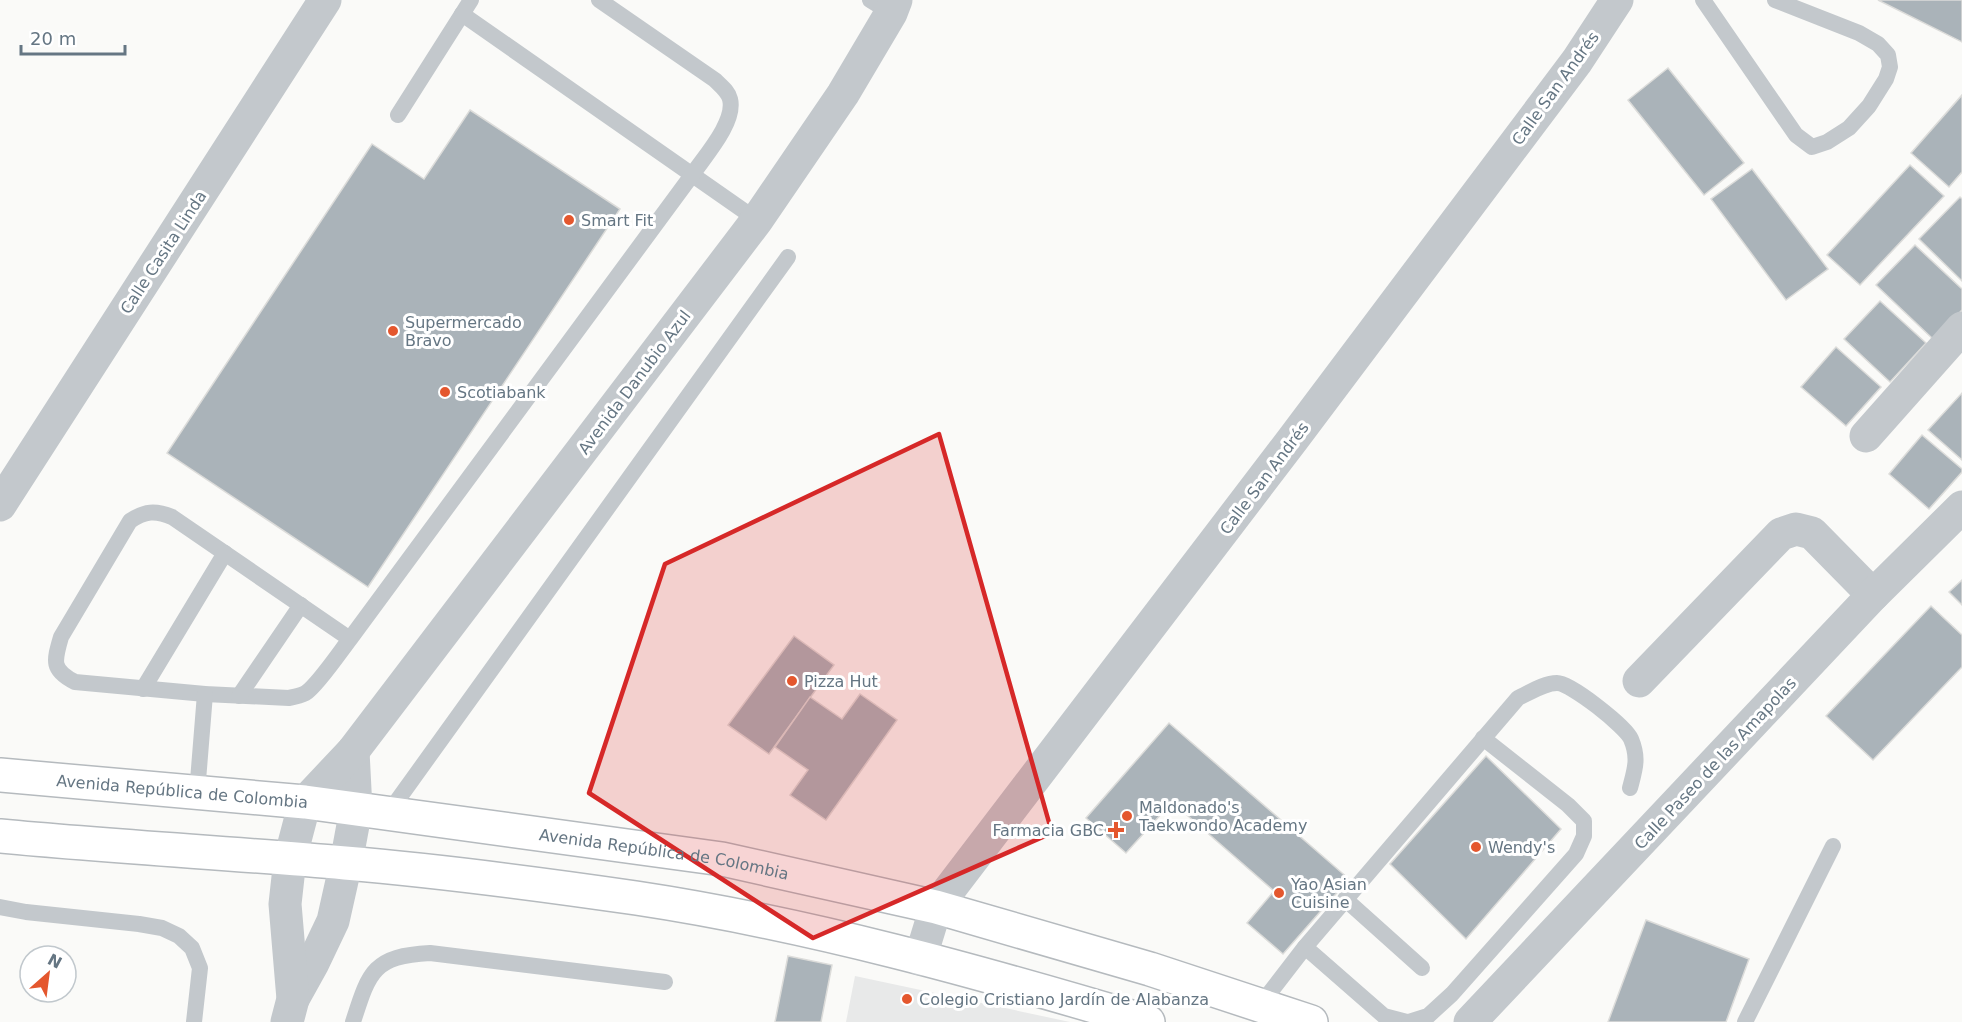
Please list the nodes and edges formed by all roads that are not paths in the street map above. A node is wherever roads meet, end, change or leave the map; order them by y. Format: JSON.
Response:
{"nodes":[{"id":1,"x":325,"y":0,"type":"edge"},
{"id":2,"x":599,"y":0,"type":"edge"},
{"id":3,"x":1617,"y":0,"type":"edge"},
{"id":4,"x":1703,"y":0,"type":"edge"},
{"id":5,"x":1775,"y":0,"type":"edge"},
{"id":6,"x":886,"y":4,"type":"edge"},
{"id":7,"x":466,"y":7,"type":"edge"},
{"id":8,"x":398,"y":115,"type":"dead end"},
{"id":9,"x":692,"y":175,"type":"junction"},
{"id":10,"x":756,"y":220,"type":"junction"},
{"id":11,"x":788,"y":257,"type":"dead end"},
{"id":12,"x":1962,"y":328,"type":"edge"},
{"id":13,"x":1866,"y":436,"type":"dead end"},
{"id":14,"x":0,"y":504,"type":"edge"},
{"id":15,"x":1962,"y":507,"type":"edge"},
{"id":16,"x":225,"y":554,"type":"junction"},
{"id":17,"x":1873,"y":595,"type":"junction"},
{"id":18,"x":301,"y":605,"type":"junction"},
{"id":19,"x":350,"y":639,"type":"junction"},
{"id":20,"x":1639,"y":681,"type":"dead end"},
{"id":21,"x":143,"y":689,"type":"junction"},
{"id":22,"x":205,"y":694,"type":"junction"},
{"id":23,"x":239,"y":696,"type":"junction"},
{"id":24,"x":1483,"y":738,"type":"junction"},
{"id":25,"x":353,"y":751,"type":"junction"},
{"id":26,"x":0,"y":775,"type":"edge"},
{"id":27,"x":1630,"y":788,"type":"dead end"},
{"id":28,"x":197,"y":793,"type":"junction"},
{"id":29,"x":305,"y":802,"type":"junction"},
{"id":30,"x":356,"y":809,"type":"junction"},
{"id":31,"x":389,"y":812,"type":"junction"},
{"id":32,"x":0,"y":836,"type":"edge"},
{"id":33,"x":1833,"y":846,"type":"dead end"},
{"id":34,"x":290,"y":859,"type":"junction"},
{"id":35,"x":346,"y":863,"type":"junction"},
{"id":36,"x":1345,"y":899,"type":"junction"},
{"id":37,"x":0,"y":907,"type":"edge"},
{"id":38,"x":936,"y":907,"type":"junction"},
{"id":39,"x":1305,"y":947,"type":"junction"},
{"id":40,"x":920,"y":959,"type":"junction"},
{"id":41,"x":1422,"y":968,"type":"dead end"},
{"id":42,"x":665,"y":982,"type":"dead end"},
{"id":43,"x":1261,"y":1004,"type":"junction"},
{"id":44,"x":290,"y":1011,"type":"edge"},
{"id":45,"x":194,"y":1022,"type":"edge"},
{"id":46,"x":353,"y":1022,"type":"edge"},
{"id":47,"x":1148,"y":1022,"type":"edge"},
{"id":48,"x":1311,"y":1022,"type":"edge"},
{"id":49,"x":1408,"y":1022,"type":"edge"},
{"id":50,"x":1470,"y":1022,"type":"edge"},
{"id":51,"x":1745,"y":1022,"type":"edge"}],
"edges":[{"from":1,"to":14,"type":"street","name":"Calle Casita Linda"},
{"from":2,"to":9,"type":"lane"},
{"from":3,"to":38,"type":"street","name":"Calle San Andrés"},
{"from":4,"to":5,"type":"lane"},
{"from":6,"to":10,"type":"street","name":"Avenida Danubio Azul"},
{"from":7,"to":8,"type":"lane"},
{"from":7,"to":9,"type":"lane"},
{"from":9,"to":10,"type":"lane"},
{"from":9,"to":19,"type":"lane"},
{"from":10,"to":25,"type":"street","name":"Avenida Danubio Azul"},
{"from":11,"to":31,"type":"lane"},
{"from":12,"to":13,"type":"street"},
{"from":15,"to":17,"type":"street","name":"Calle Paseo de las Amapolas"},
{"from":16,"to":18,"type":"lane"},
{"from":16,"to":21,"type":"lane"},
{"from":16,"to":21,"type":"lane"},
{"from":17,"to":20,"type":"street"},
{"from":17,"to":50,"type":"street","name":"Calle Paseo de las Amapolas"},
{"from":18,"to":19,"type":"lane"},
{"from":18,"to":23,"type":"lane"},
{"from":19,"to":23,"type":"lane"},
{"from":21,"to":22,"type":"lane"},
{"from":22,"to":23,"type":"lane"},
{"from":22,"to":28,"type":"lane"},
{"from":24,"to":27,"type":"lane"},
{"from":24,"to":36,"type":"lane"},
{"from":24,"to":49,"type":"lane"},
{"from":25,"to":29,"type":"street","name":"Avenida Danubio Azul"},
{"from":25,"to":30,"type":"street"},
{"from":26,"to":28,"type":"main road","name":"Avenida República de Colombia"},
{"from":28,"to":29,"type":"main road","name":"Avenida República de Colombia"},
{"from":29,"to":30,"type":"main road","name":"Avenida República de Colombia"},
{"from":29,"to":34,"type":"street"},
{"from":30,"to":31,"type":"main road","name":"Avenida República de Colombia"},
{"from":30,"to":35,"type":"street"},
{"from":31,"to":38,"type":"main road","name":"Avenida República de Colombia"},
{"from":32,"to":34,"type":"main road"},
{"from":33,"to":51,"type":"lane"},
{"from":34,"to":35,"type":"main road"},
{"from":34,"to":44,"type":"street"},
{"from":35,"to":40,"type":"main road"},
{"from":35,"to":44,"type":"street"},
{"from":36,"to":39,"type":"lane"},
{"from":36,"to":41,"type":"lane"},
{"from":37,"to":45,"type":"lane"},
{"from":38,"to":40,"type":"street","name":"Calle San Andrés"},
{"from":38,"to":43,"type":"main road","name":"Avenida República de Colombia"},
{"from":39,"to":43,"type":"lane"},
{"from":39,"to":49,"type":"lane"},
{"from":40,"to":47,"type":"main road"},
{"from":42,"to":46,"type":"lane"},
{"from":43,"to":48,"type":"main road","name":"Avenida República de Colombia"}]}
